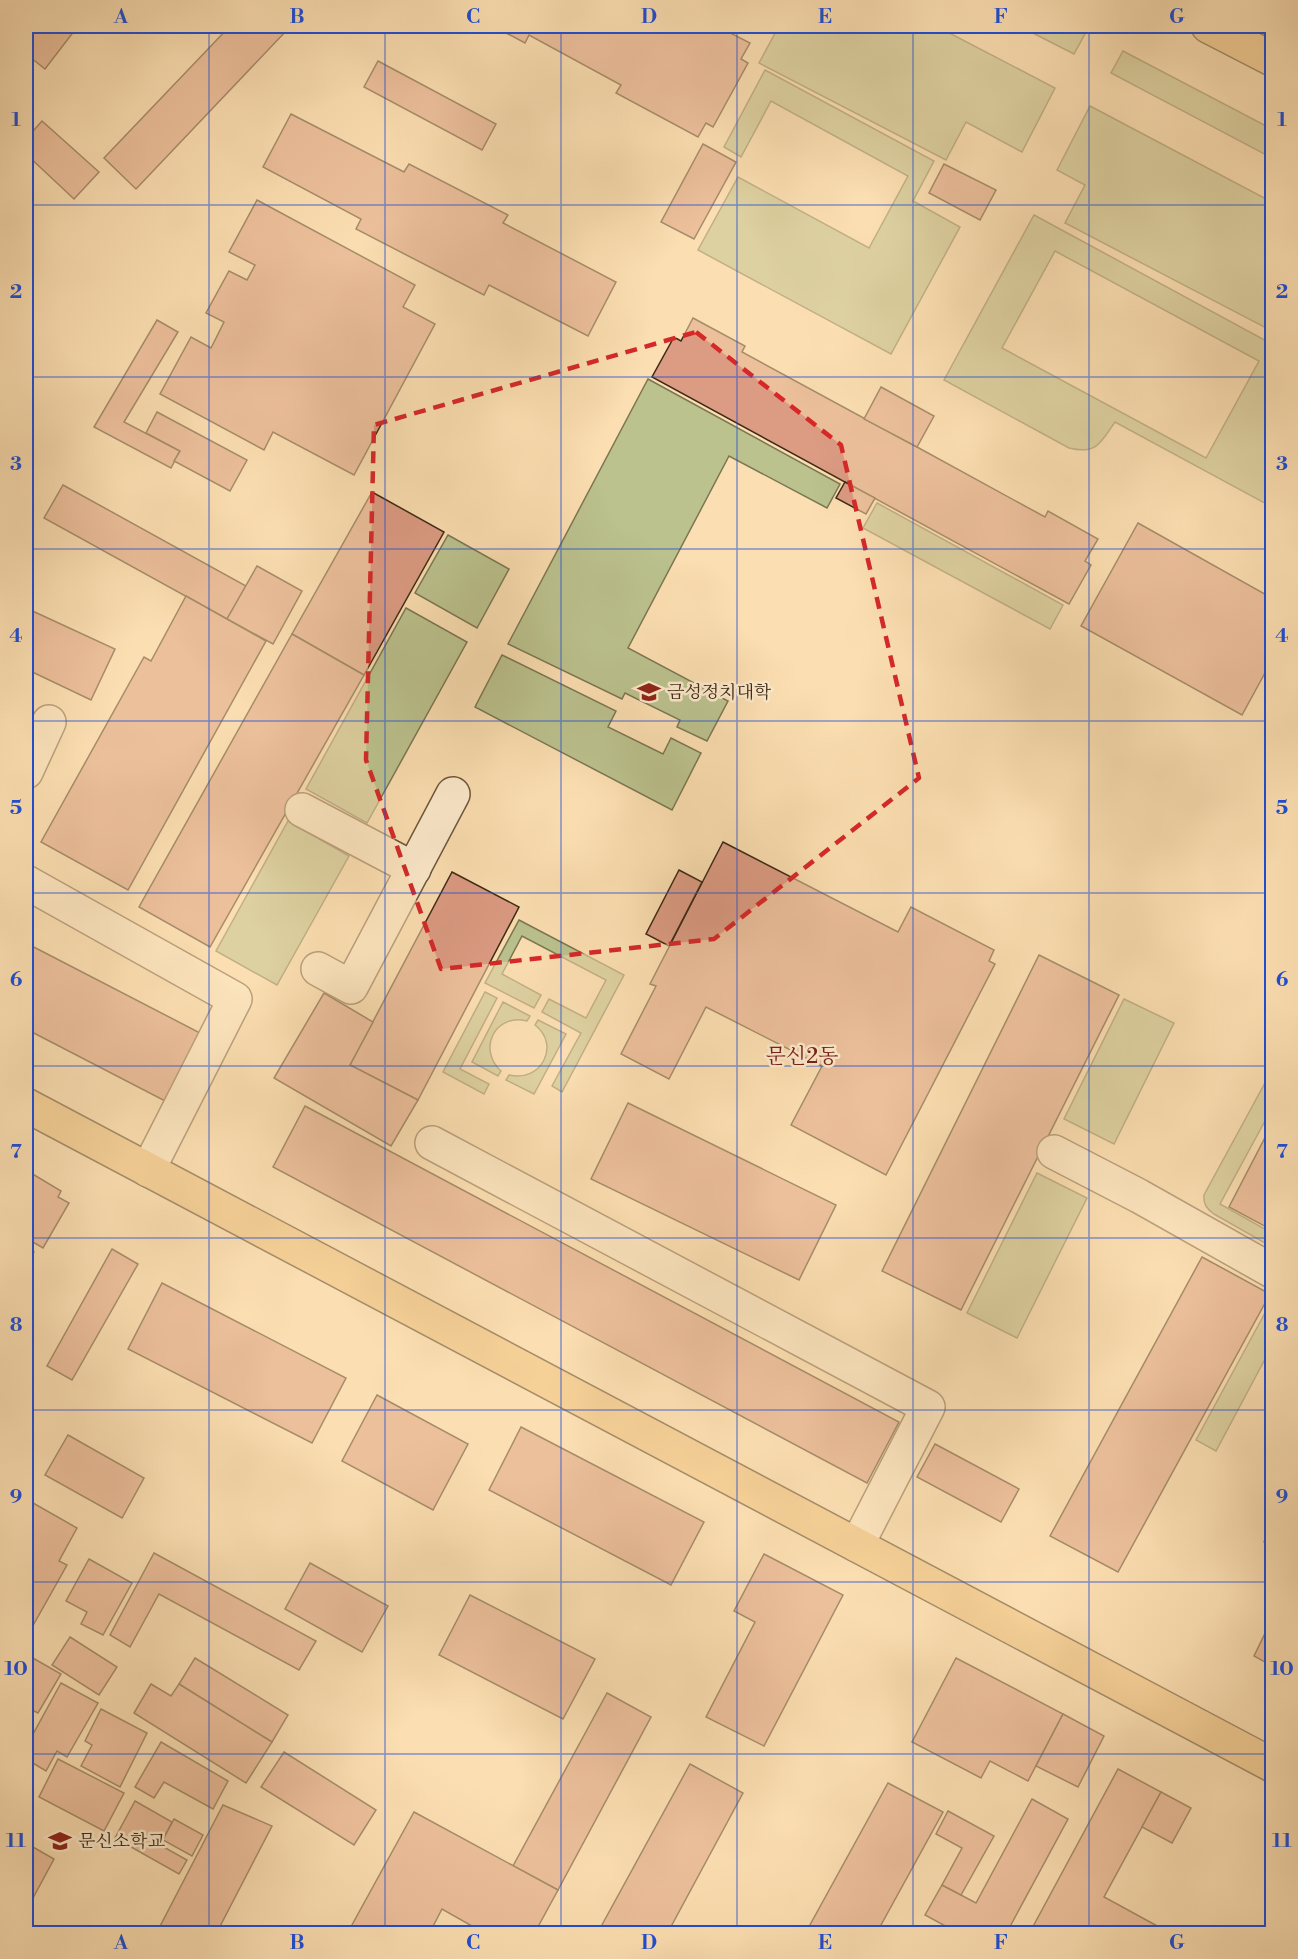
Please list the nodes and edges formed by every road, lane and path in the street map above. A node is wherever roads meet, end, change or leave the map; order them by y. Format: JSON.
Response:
{"nodes":[{"id":1,"x":1214,"y":27,"type":"edge"},
{"id":2,"x":1272,"y":59,"type":"edge"},
{"id":3,"x":49,"y":722,"type":"dead end"},
{"id":4,"x":26,"y":772,"type":"edge"},
{"id":5,"x":453,"y":794,"type":"dead end"},
{"id":6,"x":302,"y":810,"type":"dead end"},
{"id":7,"x":414,"y":869,"type":"junction"},
{"id":8,"x":26,"y":882,"type":"edge"},
{"id":9,"x":318,"y":969,"type":"dead end"},
{"id":10,"x":26,"y":1105,"type":"edge"},
{"id":11,"x":432,"y":1143,"type":"dead end"},
{"id":12,"x":1054,"y":1152,"type":"dead end"},
{"id":13,"x":148,"y":1170,"type":"junction"},
{"id":14,"x":1272,"y":1271,"type":"edge"},
{"id":15,"x":857,"y":1545,"type":"junction"},
{"id":16,"x":1272,"y":1765,"type":"edge"}],
"edges":[{"from":1,"to":2,"type":"main road"},
{"from":3,"to":4,"type":"lane"},
{"from":5,"to":7,"type":"lane"},
{"from":6,"to":7,"type":"lane"},
{"from":7,"to":9,"type":"lane"},
{"from":8,"to":13,"type":"lane"},
{"from":10,"to":13,"type":"main road"},
{"from":11,"to":15,"type":"lane"},
{"from":12,"to":14,"type":"lane"},
{"from":13,"to":15,"type":"main road"},
{"from":15,"to":16,"type":"main road"}]}
